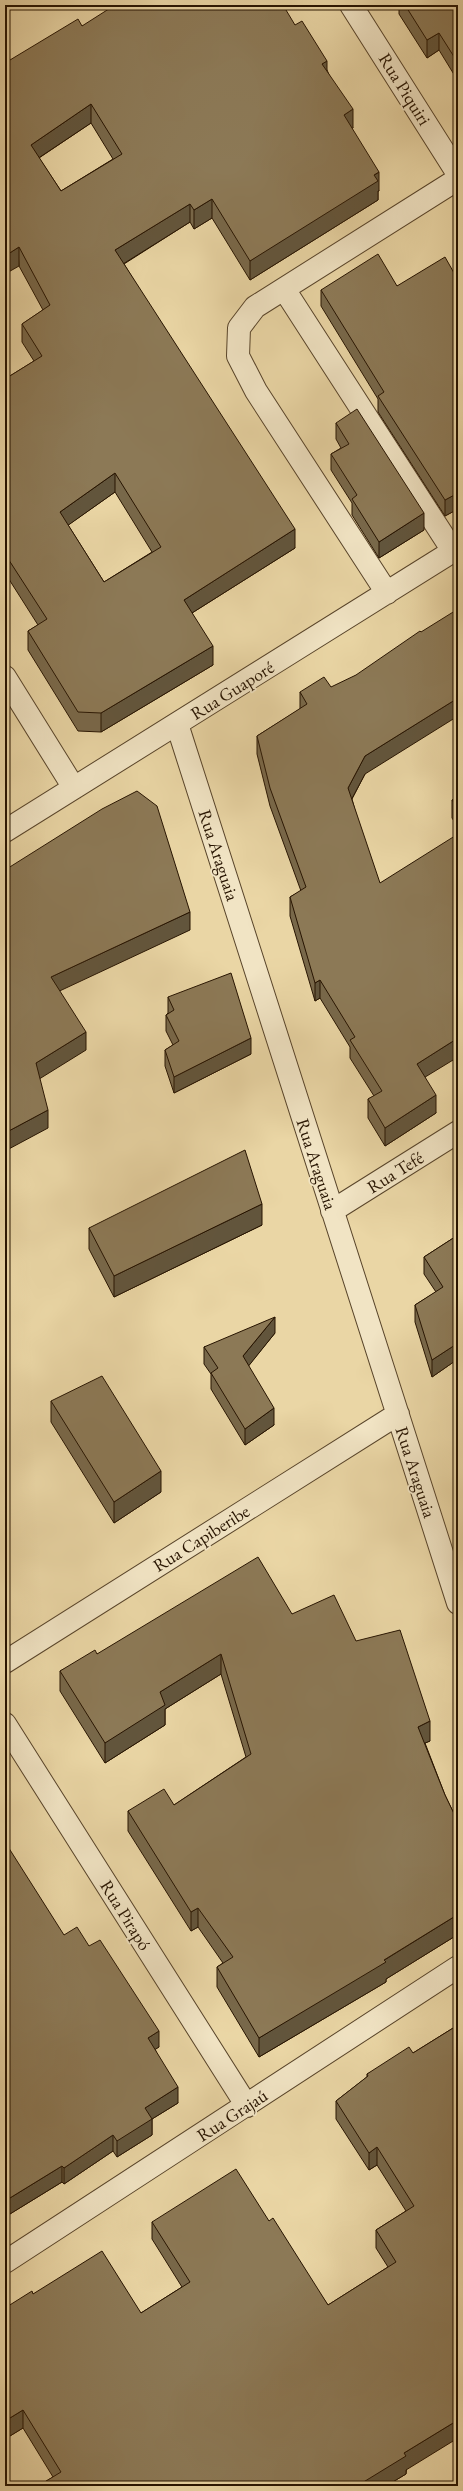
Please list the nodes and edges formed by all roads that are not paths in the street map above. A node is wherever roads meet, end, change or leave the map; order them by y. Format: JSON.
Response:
{"nodes":[{"id":1,"x":354,"y":6,"type":"edge"},
{"id":2,"x":458,"y":174,"type":"edge"},
{"id":3,"x":458,"y":179,"type":"edge"},
{"id":4,"x":284,"y":289,"type":"junction"},
{"id":5,"x":456,"y":549,"type":"edge"},
{"id":6,"x":387,"y":593,"type":"junction"},
{"id":7,"x":5,"y":677,"type":"edge"},
{"id":8,"x":177,"y":724,"type":"junction"},
{"id":9,"x":74,"y":788,"type":"junction"},
{"id":10,"x":5,"y":831,"type":"edge"},
{"id":11,"x":458,"y":1132,"type":"edge"},
{"id":12,"x":332,"y":1211,"type":"junction"},
{"id":13,"x":398,"y":1414,"type":"junction"},
{"id":14,"x":458,"y":1603,"type":"edge"},
{"id":15,"x":5,"y":1662,"type":"edge"},
{"id":16,"x":5,"y":1724,"type":"edge"},
{"id":17,"x":458,"y":1967,"type":"edge"},
{"id":18,"x":247,"y":2106,"type":"junction"},
{"id":19,"x":5,"y":2262,"type":"edge"}],
"edges":[{"from":1,"to":2,"type":"street","name":"Rua Piquiri"},
{"from":3,"to":4,"type":"street"},
{"from":4,"to":5,"type":"street"},
{"from":4,"to":6,"type":"street"},
{"from":5,"to":6,"type":"street","name":"Rua Guaporé"},
{"from":6,"to":8,"type":"street","name":"Rua Guaporé"},
{"from":7,"to":9,"type":"street"},
{"from":8,"to":9,"type":"street","name":"Rua Guaporé"},
{"from":8,"to":12,"type":"street","name":"Rua Araguaia"},
{"from":9,"to":10,"type":"street","name":"Rua Guaporé"},
{"from":11,"to":12,"type":"street","name":"Rua Tefé"},
{"from":12,"to":13,"type":"street","name":"Rua Araguaia"},
{"from":13,"to":14,"type":"street","name":"Rua Araguaia"},
{"from":13,"to":15,"type":"street","name":"Rua Capiberibe"},
{"from":16,"to":18,"type":"street","name":"Rua Pirapó"},
{"from":17,"to":18,"type":"street","name":"Rua Grajaú"},
{"from":18,"to":19,"type":"street","name":"Rua Grajaú"}]}
